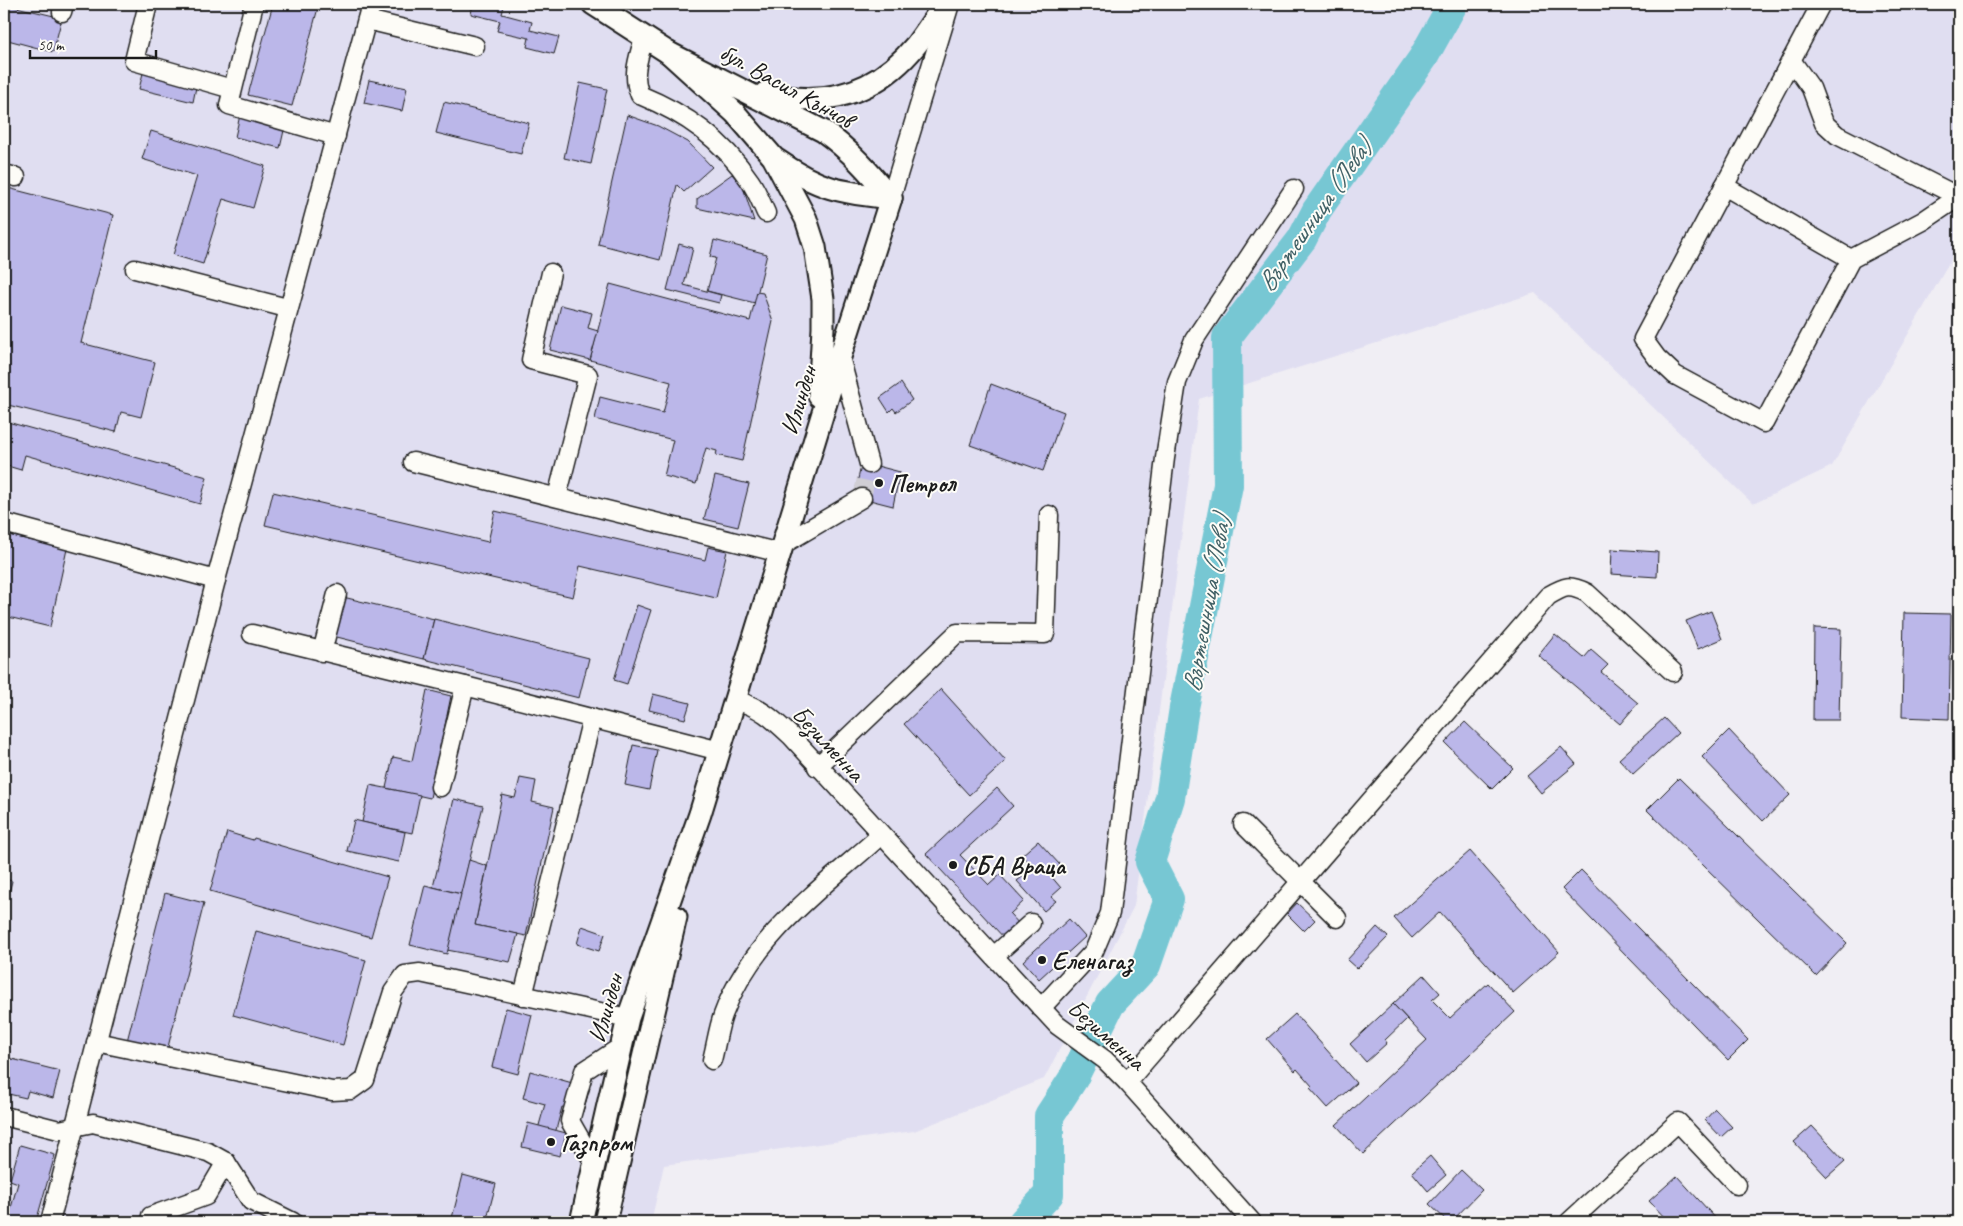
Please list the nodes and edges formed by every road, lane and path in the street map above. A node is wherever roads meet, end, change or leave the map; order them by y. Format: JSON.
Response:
{"nodes":[{"id":1,"x":148,"y":4,"type":"edge"},
{"id":2,"x":254,"y":4,"type":"edge"},
{"id":3,"x":593,"y":4,"type":"edge"},
{"id":4,"x":945,"y":4,"type":"edge"},
{"id":5,"x":950,"y":4,"type":"edge"},
{"id":6,"x":1821,"y":4,"type":"edge"},
{"id":7,"x":369,"y":12,"type":"edge"},
{"id":8,"x":644,"y":37,"type":"junction"},
{"id":9,"x":475,"y":46,"type":"dead end"},
{"id":10,"x":669,"y":52,"type":"junction"},
{"id":11,"x":1791,"y":60,"type":"junction"},
{"id":12,"x":729,"y":83,"type":"junction"},
{"id":13,"x":232,"y":89,"type":"junction"},
{"id":14,"x":336,"y":136,"type":"junction"},
{"id":15,"x":773,"y":157,"type":"junction"},
{"id":16,"x":1724,"y":186,"type":"junction"},
{"id":17,"x":1294,"y":189,"type":"dead end"},
{"id":18,"x":1958,"y":194,"type":"edge"},
{"id":19,"x":891,"y":198,"type":"junction"},
{"id":20,"x":766,"y":212,"type":"dead end"},
{"id":21,"x":1851,"y":259,"type":"junction"},
{"id":22,"x":135,"y":269,"type":"dead end"},
{"id":23,"x":551,"y":273,"type":"dead end"},
{"id":24,"x":287,"y":308,"type":"junction"},
{"id":25,"x":840,"y":357,"type":"junction"},
{"id":26,"x":817,"y":431,"type":"junction"},
{"id":27,"x":413,"y":462,"type":"dead end"},
{"id":28,"x":869,"y":464,"type":"tunnel mouth"},
{"id":29,"x":557,"y":498,"type":"junction"},
{"id":30,"x":862,"y":498,"type":"dead end"},
{"id":31,"x":1049,"y":515,"type":"dead end"},
{"id":32,"x":4,"y":523,"type":"edge"},
{"id":33,"x":781,"y":549,"type":"junction"},
{"id":34,"x":216,"y":580,"type":"junction"},
{"id":35,"x":337,"y":594,"type":"dead end"},
{"id":36,"x":252,"y":634,"type":"dead end"},
{"id":37,"x":322,"y":652,"type":"junction"},
{"id":38,"x":1673,"y":672,"type":"dead end"},
{"id":39,"x":465,"y":686,"type":"junction"},
{"id":40,"x":735,"y":700,"type":"junction"},
{"id":41,"x":592,"y":718,"type":"junction"},
{"id":42,"x":720,"y":752,"type":"junction"},
{"id":43,"x":817,"y":767,"type":"junction"},
{"id":44,"x":440,"y":787,"type":"dead end"},
{"id":45,"x":700,"y":814,"type":"junction"},
{"id":46,"x":1243,"y":824,"type":"dead end"},
{"id":47,"x":881,"y":835,"type":"junction"},
{"id":48,"x":1302,"y":882,"type":"junction"},
{"id":49,"x":1337,"y":918,"type":"dead end"},
{"id":50,"x":1031,"y":923,"type":"dead end"},
{"id":51,"x":994,"y":956,"type":"junction"},
{"id":52,"x":523,"y":996,"type":"junction"},
{"id":53,"x":1041,"y":1008,"type":"junction"},
{"id":54,"x":628,"y":1018,"type":"junction"},
{"id":55,"x":96,"y":1042,"type":"junction"},
{"id":56,"x":622,"y":1046,"type":"junction"},
{"id":57,"x":712,"y":1060,"type":"dead end"},
{"id":58,"x":1127,"y":1082,"type":"junction"},
{"id":59,"x":4,"y":1116,"type":"edge"},
{"id":60,"x":74,"y":1127,"type":"junction"},
{"id":61,"x":226,"y":1162,"type":"junction"},
{"id":62,"x":594,"y":1163,"type":"junction"},
{"id":63,"x":1737,"y":1185,"type":"dead end"},
{"id":64,"x":50,"y":1222,"type":"edge"},
{"id":65,"x":150,"y":1222,"type":"edge"},
{"id":66,"x":293,"y":1222,"type":"edge"},
{"id":67,"x":582,"y":1222,"type":"edge"},
{"id":68,"x":605,"y":1222,"type":"edge"},
{"id":69,"x":1252,"y":1222,"type":"edge"},
{"id":70,"x":1569,"y":1222,"type":"edge"}],
"edges":[{"from":1,"to":13,"type":"street"},
{"from":2,"to":13,"type":"street"},
{"from":3,"to":8,"type":"main road","name":"бул. Васил Кънчов"},
{"from":4,"to":12,"type":"main road"},
{"from":5,"to":19,"type":"street","name":"Илинден"},
{"from":6,"to":11,"type":"street"},
{"from":7,"to":9,"type":"street"},
{"from":7,"to":14,"type":"street"},
{"from":8,"to":10,"type":"main road","name":"бул. Васил Кънчов"},
{"from":8,"to":20,"type":"street"},
{"from":10,"to":12,"type":"main road","name":"бул. Васил Кънчов"},
{"from":10,"to":15,"type":"main road","name":"бул. Васил Кънчов"},
{"from":11,"to":16,"type":"street"},
{"from":11,"to":18,"type":"street"},
{"from":12,"to":19,"type":"main road","name":"бул. Васил Кънчов"},
{"from":13,"to":14,"type":"street"},
{"from":14,"to":24,"type":"street"},
{"from":15,"to":19,"type":"main road"},
{"from":15,"to":26,"type":"main road","name":"бул. Васил Кънчов"},
{"from":16,"to":21,"type":"street"},
{"from":16,"to":21,"type":"street"},
{"from":17,"to":53,"type":"street"},
{"from":18,"to":21,"type":"street"},
{"from":19,"to":25,"type":"main road","name":"Илинден"},
{"from":22,"to":24,"type":"street"},
{"from":23,"to":29,"type":"street"},
{"from":24,"to":34,"type":"street"},
{"from":25,"to":26,"type":"main road","name":"Илинден"},
{"from":25,"to":28,"type":"street"},
{"from":26,"to":33,"type":"main road","name":"Илинден"},
{"from":27,"to":29,"type":"street"},
{"from":29,"to":33,"type":"street"},
{"from":30,"to":33,"type":"street"},
{"from":31,"to":43,"type":"street"},
{"from":32,"to":34,"type":"street"},
{"from":33,"to":40,"type":"main road","name":"Илинден"},
{"from":34,"to":55,"type":"street"},
{"from":35,"to":37,"type":"street"},
{"from":36,"to":37,"type":"street"},
{"from":37,"to":39,"type":"street"},
{"from":38,"to":48,"type":"street"},
{"from":39,"to":41,"type":"street"},
{"from":39,"to":44,"type":"street"},
{"from":40,"to":42,"type":"main road","name":"Илинден"},
{"from":40,"to":43,"type":"street","name":"Безименна"},
{"from":41,"to":42,"type":"street"},
{"from":41,"to":52,"type":"street"},
{"from":42,"to":45,"type":"main road","name":"Илинден"},
{"from":43,"to":47,"type":"street","name":"Безименна"},
{"from":45,"to":54,"type":"main road","name":"Илинден"},
{"from":45,"to":68,"type":"main road","name":"Илинден"},
{"from":46,"to":48,"type":"street"},
{"from":47,"to":51,"type":"street","name":"Безименна"},
{"from":47,"to":57,"type":"street"},
{"from":48,"to":49,"type":"street"},
{"from":48,"to":58,"type":"street"},
{"from":50,"to":51,"type":"street"},
{"from":51,"to":53,"type":"street","name":"Безименна"},
{"from":52,"to":54,"type":"street"},
{"from":52,"to":55,"type":"street"},
{"from":53,"to":58,"type":"street","name":"Безименна"},
{"from":54,"to":56,"type":"main road","name":"Илинден"},
{"from":55,"to":60,"type":"street"},
{"from":56,"to":62,"type":"main road","name":"Илинден"},
{"from":56,"to":62,"type":"street"},
{"from":58,"to":69,"type":"street","name":"Безименна"},
{"from":59,"to":60,"type":"street"},
{"from":60,"to":61,"type":"street"},
{"from":60,"to":64,"type":"street"},
{"from":61,"to":65,"type":"street"},
{"from":61,"to":66,"type":"street"},
{"from":62,"to":67,"type":"main road","name":"Илинден"},
{"from":63,"to":70,"type":"street"}]}
